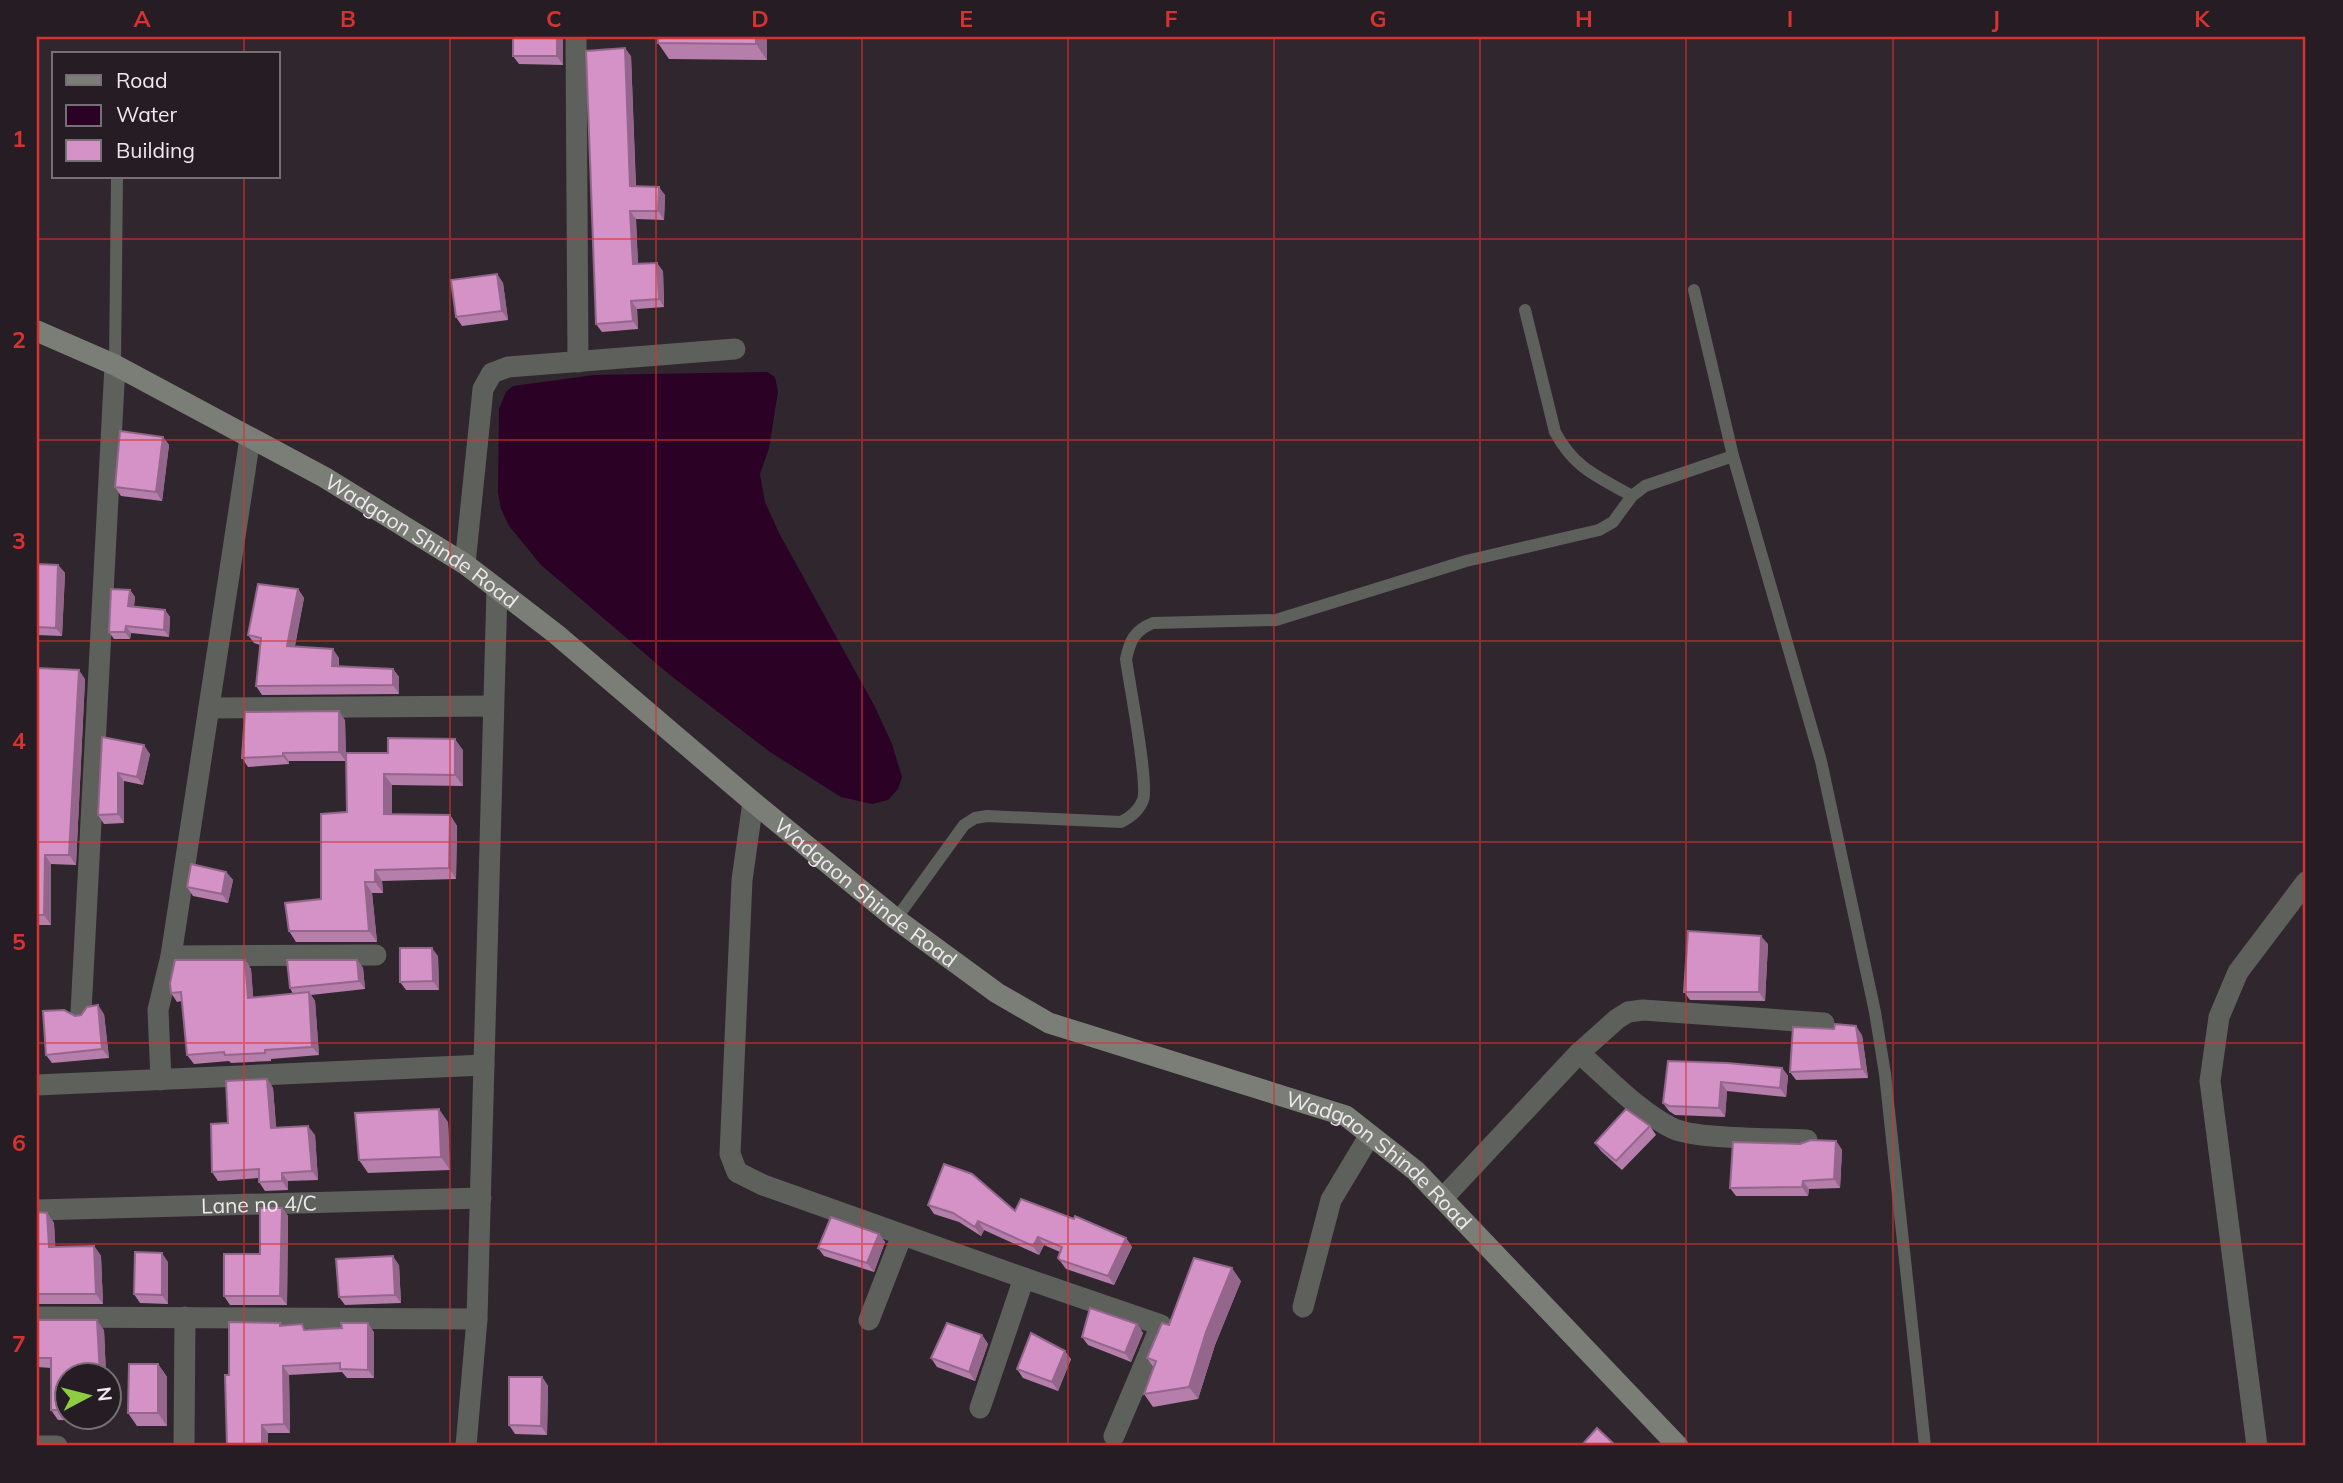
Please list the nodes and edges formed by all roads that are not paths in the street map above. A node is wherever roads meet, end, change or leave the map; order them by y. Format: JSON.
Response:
{"nodes":[{"id":1,"x":576,"y":37,"type":"edge"},
{"id":2,"x":117,"y":178,"type":"edge"},
{"id":3,"x":1694,"y":290,"type":"dead end"},
{"id":4,"x":1525,"y":310,"type":"dead end"},
{"id":5,"x":37,"y":331,"type":"edge"},
{"id":6,"x":735,"y":349,"type":"dead end"},
{"id":7,"x":578,"y":362,"type":"junction"},
{"id":8,"x":115,"y":365,"type":"junction"},
{"id":9,"x":250,"y":438,"type":"junction"},
{"id":10,"x":1732,"y":456,"type":"junction"},
{"id":11,"x":1632,"y":496,"type":"junction"},
{"id":12,"x":465,"y":564,"type":"junction"},
{"id":13,"x":496,"y":589,"type":"junction"},
{"id":14,"x":493,"y":706,"type":"junction"},
{"id":15,"x":209,"y":709,"type":"junction"},
{"id":16,"x":753,"y":802,"type":"junction"},
{"id":17,"x":2306,"y":882,"type":"edge"},
{"id":18,"x":896,"y":919,"type":"junction"},
{"id":19,"x":376,"y":954,"type":"dead end"},
{"id":20,"x":171,"y":956,"type":"junction"},
{"id":21,"x":81,"y":1012,"type":"edge"},
{"id":22,"x":1824,"y":1023,"type":"dead end"},
{"id":23,"x":1579,"y":1053,"type":"junction"},
{"id":24,"x":484,"y":1065,"type":"junction"},
{"id":25,"x":161,"y":1080,"type":"junction"},
{"id":26,"x":37,"y":1085,"type":"edge"},
{"id":27,"x":1370,"y":1135,"type":"junction"},
{"id":28,"x":1807,"y":1140,"type":"edge"},
{"id":29,"x":481,"y":1198,"type":"junction"},
{"id":30,"x":1443,"y":1198,"type":"junction"},
{"id":31,"x":37,"y":1210,"type":"edge"},
{"id":32,"x":902,"y":1235,"type":"junction"},
{"id":33,"x":1024,"y":1278,"type":"junction"},
{"id":34,"x":1303,"y":1307,"type":"dead end"},
{"id":35,"x":37,"y":1317,"type":"edge"},
{"id":36,"x":185,"y":1317,"type":"junction"},
{"id":37,"x":477,"y":1319,"type":"junction"},
{"id":38,"x":869,"y":1320,"type":"dead end"},
{"id":39,"x":980,"y":1408,"type":"dead end"},
{"id":40,"x":1114,"y":1436,"type":"dead end"},
{"id":41,"x":37,"y":1446,"type":"edge"},
{"id":42,"x":57,"y":1446,"type":"edge"},
{"id":43,"x":184,"y":1446,"type":"edge"},
{"id":44,"x":466,"y":1446,"type":"edge"},
{"id":45,"x":1678,"y":1446,"type":"edge"},
{"id":46,"x":1925,"y":1446,"type":"edge"},
{"id":47,"x":2257,"y":1446,"type":"edge"}],
"edges":[{"from":1,"to":7,"type":"street"},
{"from":2,"to":8,"type":"lane"},
{"from":3,"to":10,"type":"lane"},
{"from":4,"to":11,"type":"lane"},
{"from":5,"to":8,"type":"street","name":"Wadgaon Shinde Road"},
{"from":6,"to":7,"type":"street"},
{"from":7,"to":12,"type":"street"},
{"from":8,"to":9,"type":"street","name":"Wadgaon Shinde Road"},
{"from":8,"to":21,"type":"street"},
{"from":9,"to":12,"type":"street","name":"Wadgaon Shinde Road"},
{"from":9,"to":15,"type":"street"},
{"from":10,"to":11,"type":"lane"},
{"from":10,"to":46,"type":"lane"},
{"from":11,"to":18,"type":"lane"},
{"from":12,"to":13,"type":"street","name":"Wadgaon Shinde Road"},
{"from":13,"to":14,"type":"street"},
{"from":13,"to":16,"type":"street","name":"Wadgaon Shinde Road"},
{"from":14,"to":15,"type":"street"},
{"from":14,"to":24,"type":"street"},
{"from":15,"to":20,"type":"street"},
{"from":16,"to":18,"type":"street","name":"Wadgaon Shinde Road"},
{"from":16,"to":32,"type":"street"},
{"from":17,"to":47,"type":"street"},
{"from":18,"to":27,"type":"street","name":"Wadgaon Shinde Road"},
{"from":19,"to":20,"type":"street"},
{"from":20,"to":25,"type":"street"},
{"from":22,"to":23,"type":"street"},
{"from":23,"to":28,"type":"street"},
{"from":23,"to":30,"type":"street"},
{"from":24,"to":25,"type":"street"},
{"from":24,"to":29,"type":"street"},
{"from":25,"to":26,"type":"street"},
{"from":27,"to":30,"type":"street","name":"Wadgaon Shinde Road"},
{"from":27,"to":34,"type":"street"},
{"from":29,"to":31,"type":"street","name":"Lane no 4/C"},
{"from":29,"to":37,"type":"street"},
{"from":30,"to":45,"type":"street","name":"Wadgaon Shinde Road"},
{"from":32,"to":33,"type":"street"},
{"from":32,"to":38,"type":"street"},
{"from":33,"to":39,"type":"street"},
{"from":33,"to":40,"type":"street"},
{"from":35,"to":36,"type":"street"},
{"from":36,"to":37,"type":"street"},
{"from":36,"to":43,"type":"street"},
{"from":37,"to":44,"type":"street"},
{"from":41,"to":42,"type":"street"}]}
